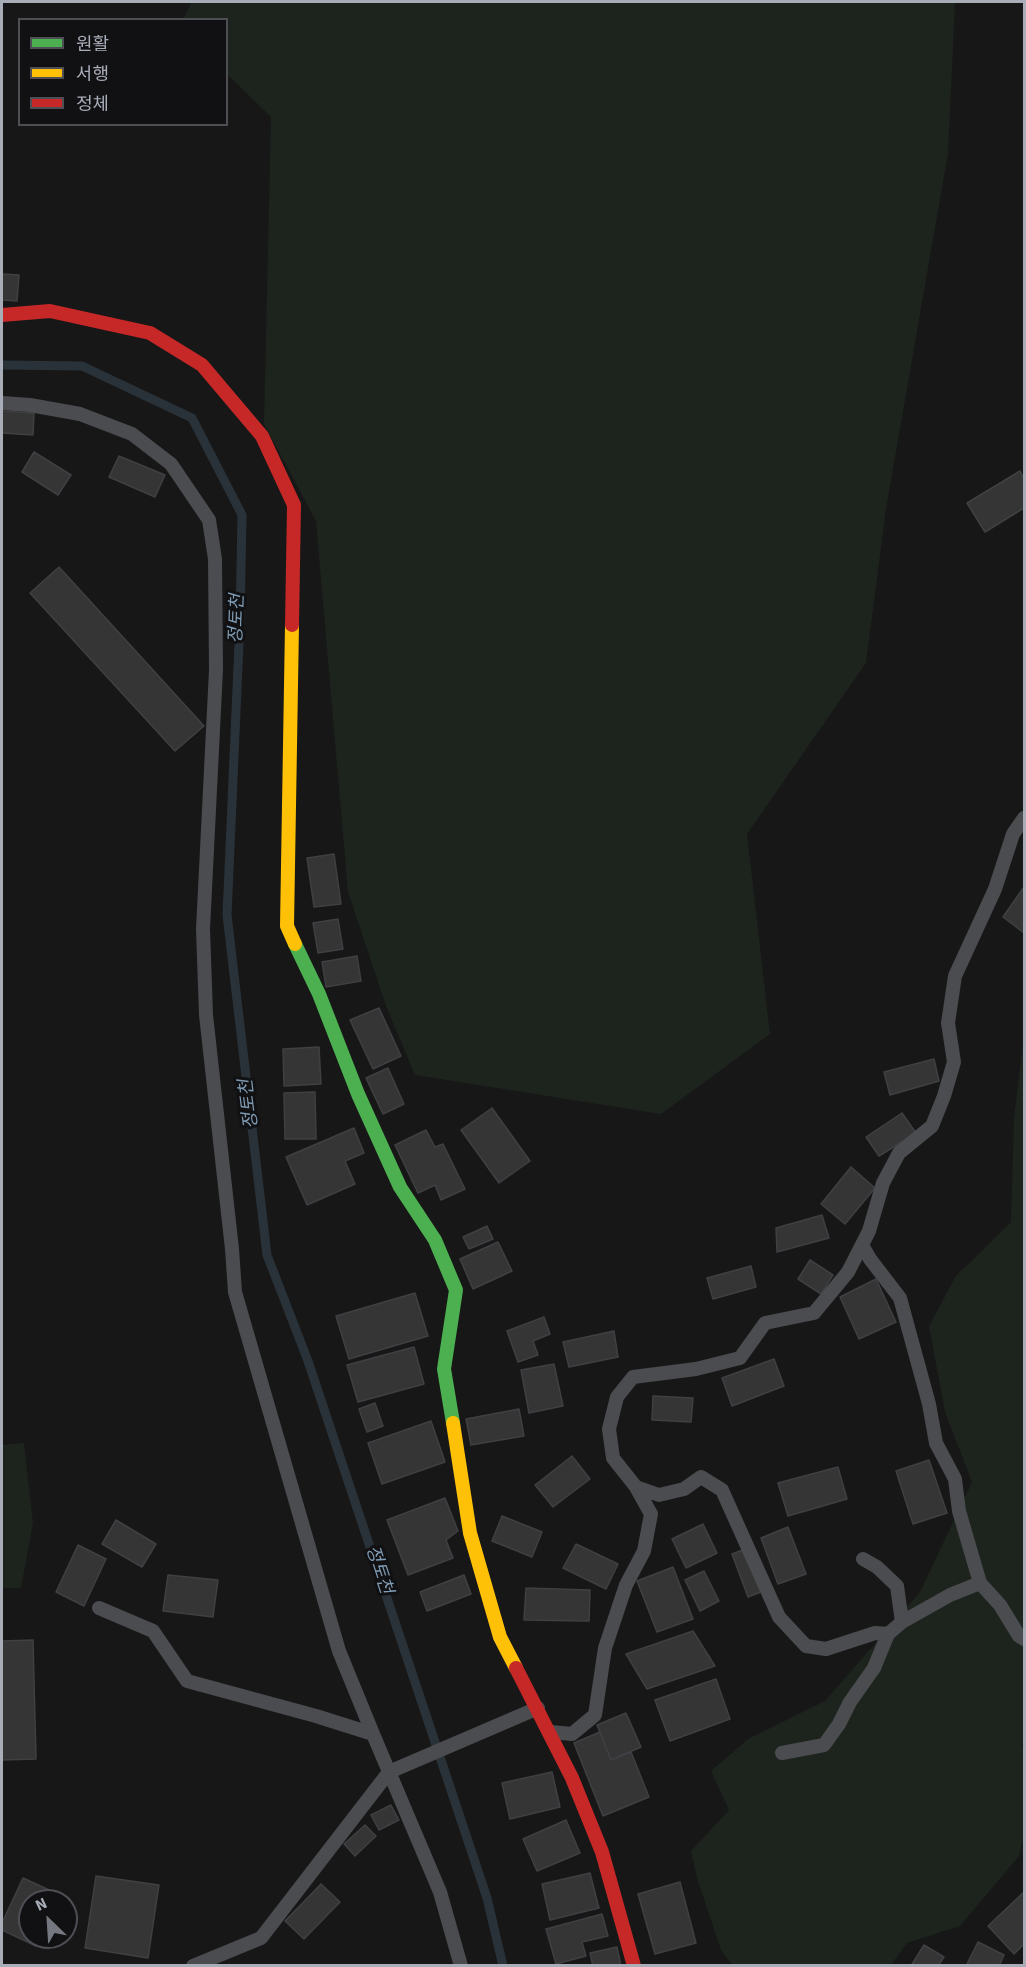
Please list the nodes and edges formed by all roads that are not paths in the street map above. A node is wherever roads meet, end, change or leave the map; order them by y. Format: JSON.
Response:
{"nodes":[{"id":1,"x":2,"y":315,"type":"edge"},
{"id":2,"x":2,"y":403,"type":"edge"},
{"id":3,"x":1024,"y":818,"type":"edge"},
{"id":4,"x":862,"y":1245,"type":"junction"},
{"id":5,"x":636,"y":1487,"type":"junction"},
{"id":6,"x":863,"y":1559,"type":"dead end"},
{"id":7,"x":980,"y":1582,"type":"junction"},
{"id":8,"x":99,"y":1608,"type":"dead end"},
{"id":9,"x":902,"y":1622,"type":"junction"},
{"id":10,"x":888,"y":1634,"type":"junction"},
{"id":11,"x":1024,"y":1639,"type":"edge"},
{"id":12,"x":538,"y":1708,"type":"junction"},
{"id":13,"x":549,"y":1732,"type":"junction"},
{"id":14,"x":373,"y":1734,"type":"junction"},
{"id":15,"x":782,"y":1753,"type":"dead end"},
{"id":16,"x":392,"y":1771,"type":"junction"},
{"id":17,"x":193,"y":1965,"type":"edge"},
{"id":18,"x":461,"y":1965,"type":"edge"},
{"id":19,"x":634,"y":1965,"type":"edge"}],
"edges":[{"from":1,"to":12,"type":"street"},
{"from":2,"to":14,"type":"lane"},
{"from":3,"to":4,"type":"lane"},
{"from":4,"to":5,"type":"lane"},
{"from":4,"to":7,"type":"lane"},
{"from":5,"to":10,"type":"lane"},
{"from":5,"to":13,"type":"lane"},
{"from":6,"to":9,"type":"lane"},
{"from":7,"to":9,"type":"lane"},
{"from":7,"to":11,"type":"lane"},
{"from":8,"to":14,"type":"lane"},
{"from":9,"to":10,"type":"lane"},
{"from":10,"to":15,"type":"lane"},
{"from":12,"to":13,"type":"street"},
{"from":12,"to":16,"type":"lane"},
{"from":13,"to":19,"type":"street"},
{"from":14,"to":16,"type":"lane"},
{"from":16,"to":17,"type":"lane"},
{"from":16,"to":18,"type":"lane"}]}
